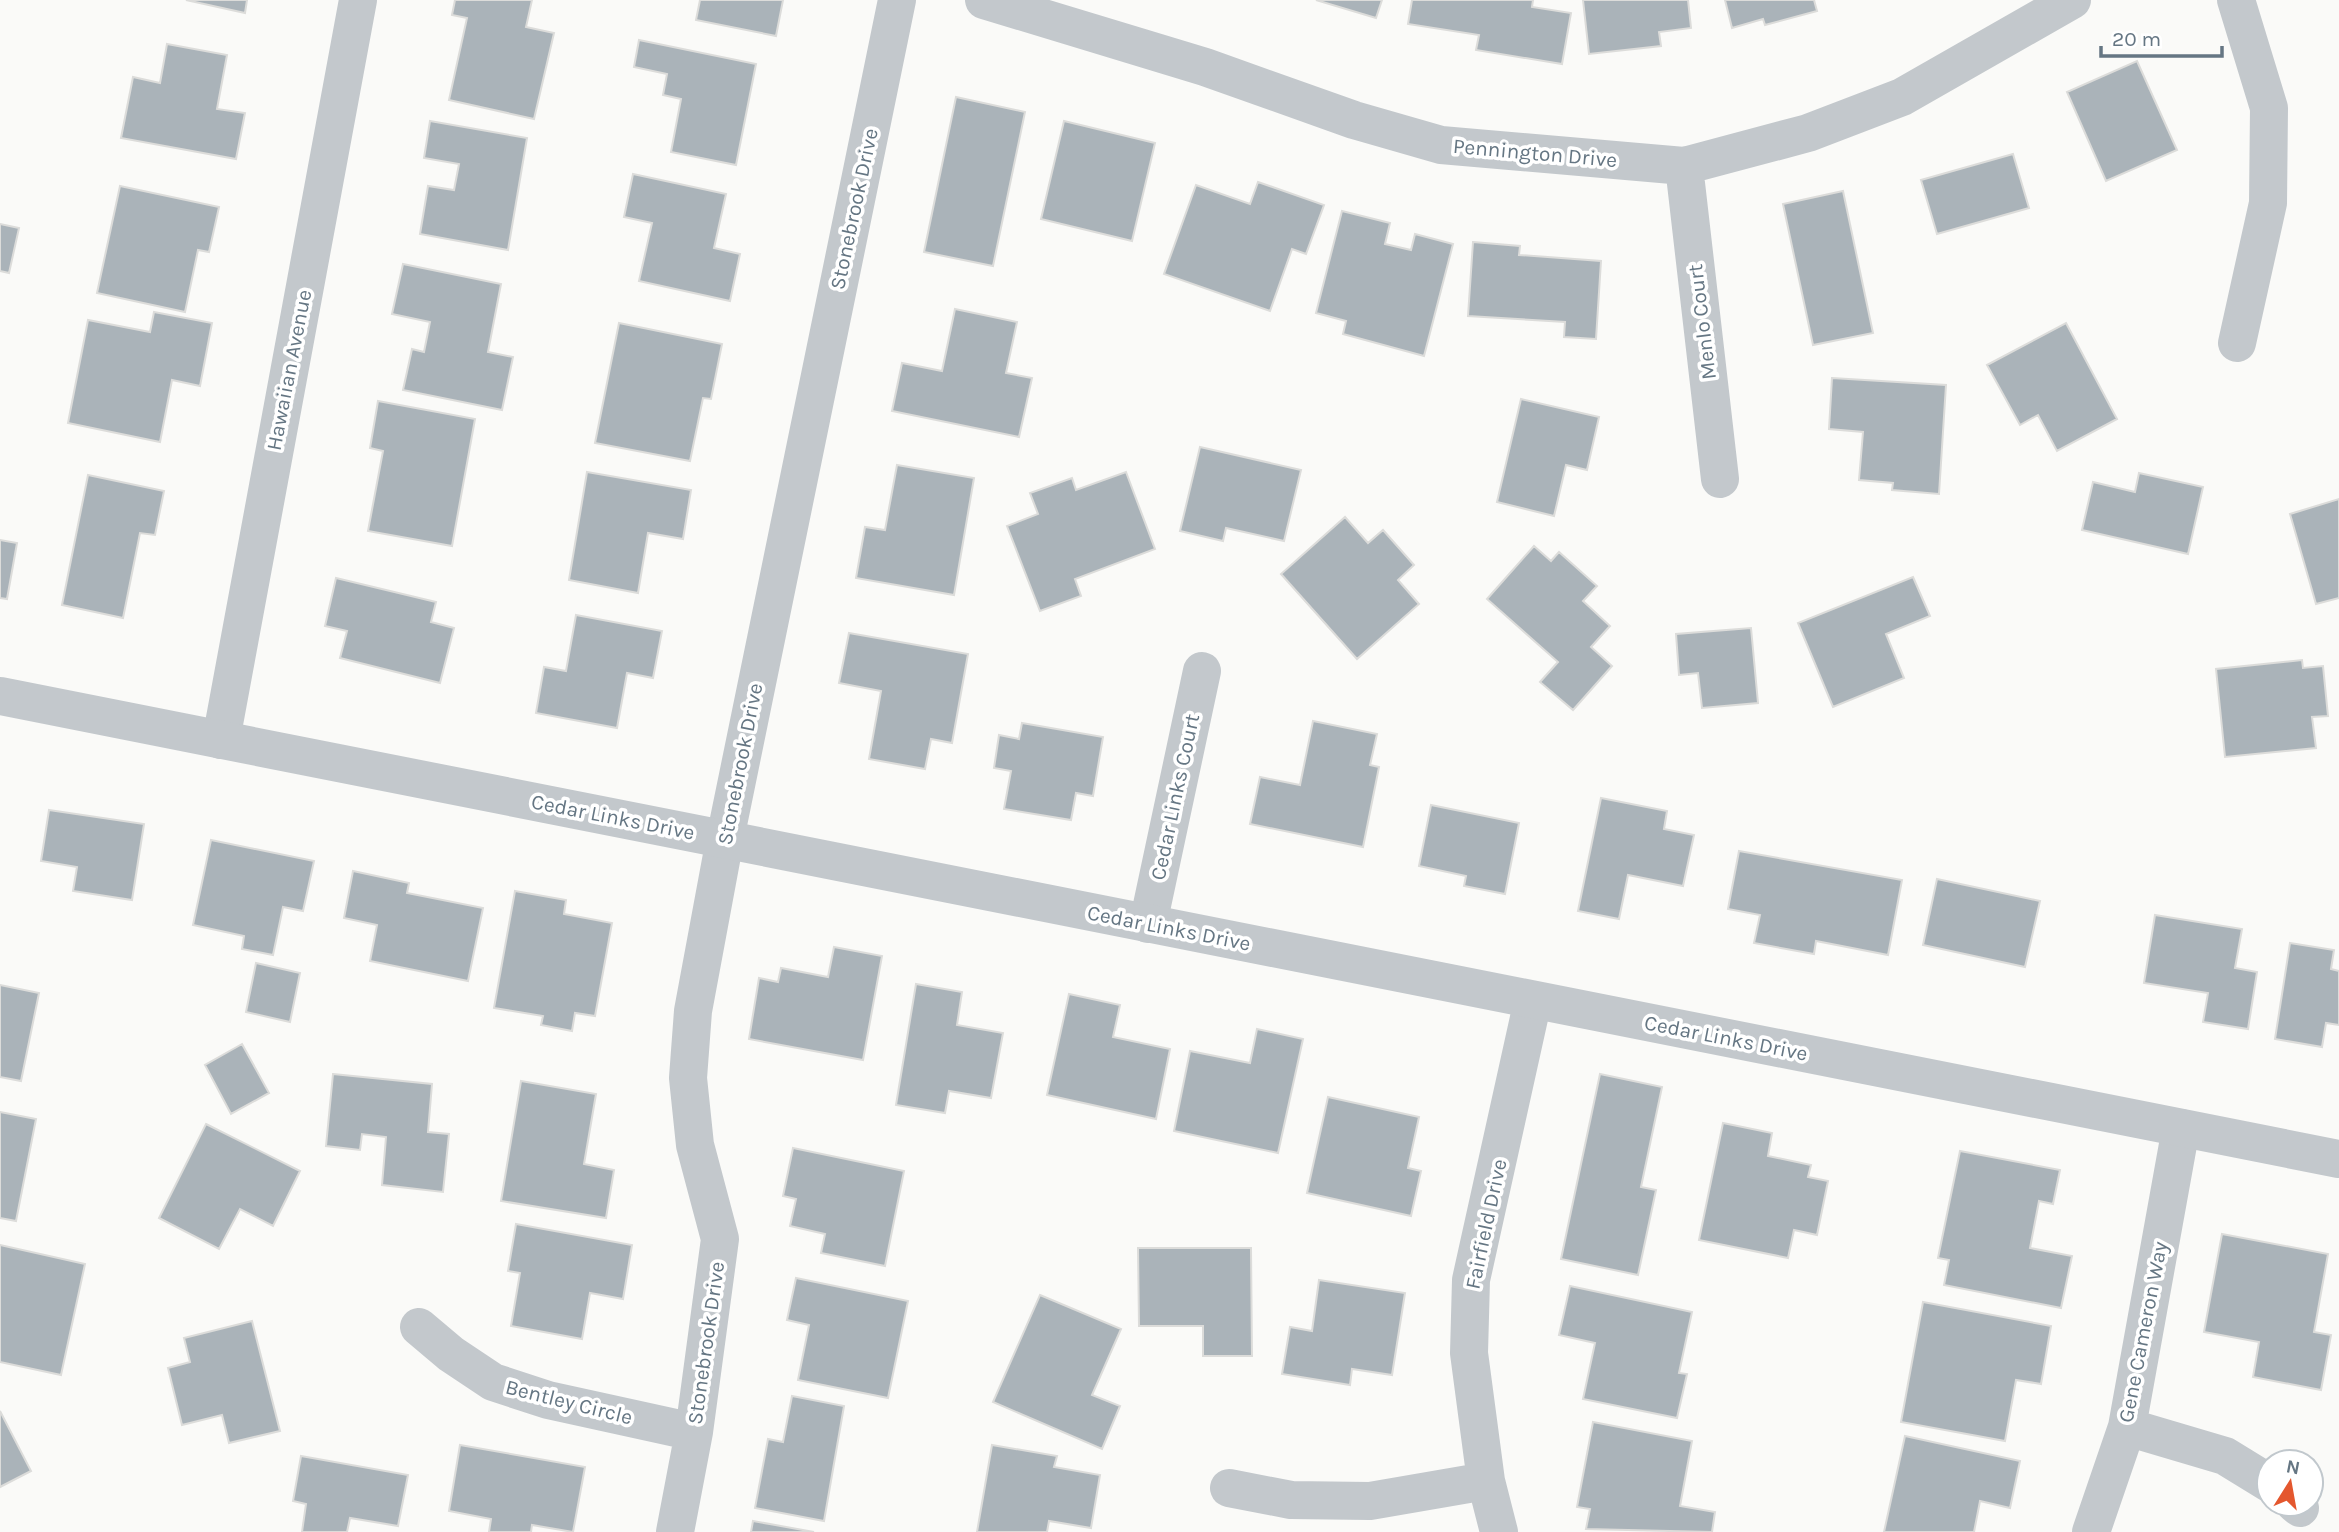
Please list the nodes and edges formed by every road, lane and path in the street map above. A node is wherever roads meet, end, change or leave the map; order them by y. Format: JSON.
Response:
{"nodes":[{"id":1,"x":358,"y":0,"type":"edge"},
{"id":2,"x":897,"y":0,"type":"edge"},
{"id":3,"x":984,"y":0,"type":"edge"},
{"id":4,"x":2072,"y":0,"type":"edge"},
{"id":5,"x":2236,"y":0,"type":"edge"},
{"id":6,"x":1684,"y":166,"type":"junction"},
{"id":7,"x":2237,"y":343,"type":"dead end"},
{"id":8,"x":1720,"y":479,"type":"dead end"},
{"id":9,"x":1202,"y":671,"type":"dead end"},
{"id":10,"x":0,"y":696,"type":"edge"},
{"id":11,"x":221,"y":740,"type":"junction"},
{"id":12,"x":725,"y":839,"type":"junction"},
{"id":13,"x":1148,"y":924,"type":"junction"},
{"id":14,"x":1533,"y":1000,"type":"junction"},
{"id":15,"x":2181,"y":1128,"type":"junction"},
{"id":16,"x":2339,"y":1159,"type":"edge"},
{"id":17,"x":419,"y":1327,"type":"dead end"},
{"id":18,"x":2127,"y":1427,"type":"junction"},
{"id":19,"x":694,"y":1432,"type":"junction"},
{"id":20,"x":2255,"y":1474,"type":"edge"},
{"id":21,"x":1486,"y":1481,"type":"junction"},
{"id":22,"x":1228,"y":1488,"type":"dead end"},
{"id":23,"x":675,"y":1532,"type":"edge"},
{"id":24,"x":1499,"y":1532,"type":"edge"},
{"id":25,"x":2091,"y":1532,"type":"edge"}],
"edges":[{"from":1,"to":11,"type":"street","name":"Hawaiian Avenue"},
{"from":2,"to":12,"type":"street","name":"Stonebrook Drive"},
{"from":3,"to":6,"type":"street","name":"Pennington Drive"},
{"from":4,"to":6,"type":"street","name":"Pennington Drive"},
{"from":5,"to":7,"type":"street"},
{"from":6,"to":8,"type":"street","name":"Menlo Court"},
{"from":9,"to":13,"type":"street","name":"Cedar Links Court"},
{"from":10,"to":11,"type":"street","name":"Cedar Links Drive"},
{"from":11,"to":12,"type":"street","name":"Cedar Links Drive"},
{"from":12,"to":13,"type":"street","name":"Cedar Links Drive"},
{"from":12,"to":19,"type":"street","name":"Stonebrook Drive"},
{"from":13,"to":14,"type":"street","name":"Cedar Links Drive"},
{"from":14,"to":15,"type":"street","name":"Cedar Links Drive"},
{"from":14,"to":21,"type":"street","name":"Fairfield Drive"},
{"from":15,"to":16,"type":"street","name":"Cedar Links Drive"},
{"from":15,"to":18,"type":"street","name":"Gene Cameron Way"},
{"from":17,"to":19,"type":"street","name":"Bentley Circle"},
{"from":18,"to":20,"type":"street"},
{"from":18,"to":25,"type":"street","name":"Gene Cameron Way"},
{"from":19,"to":23,"type":"street","name":"Stonebrook Drive"},
{"from":21,"to":22,"type":"street"},
{"from":21,"to":24,"type":"street","name":"Fairfield Drive"}]}
